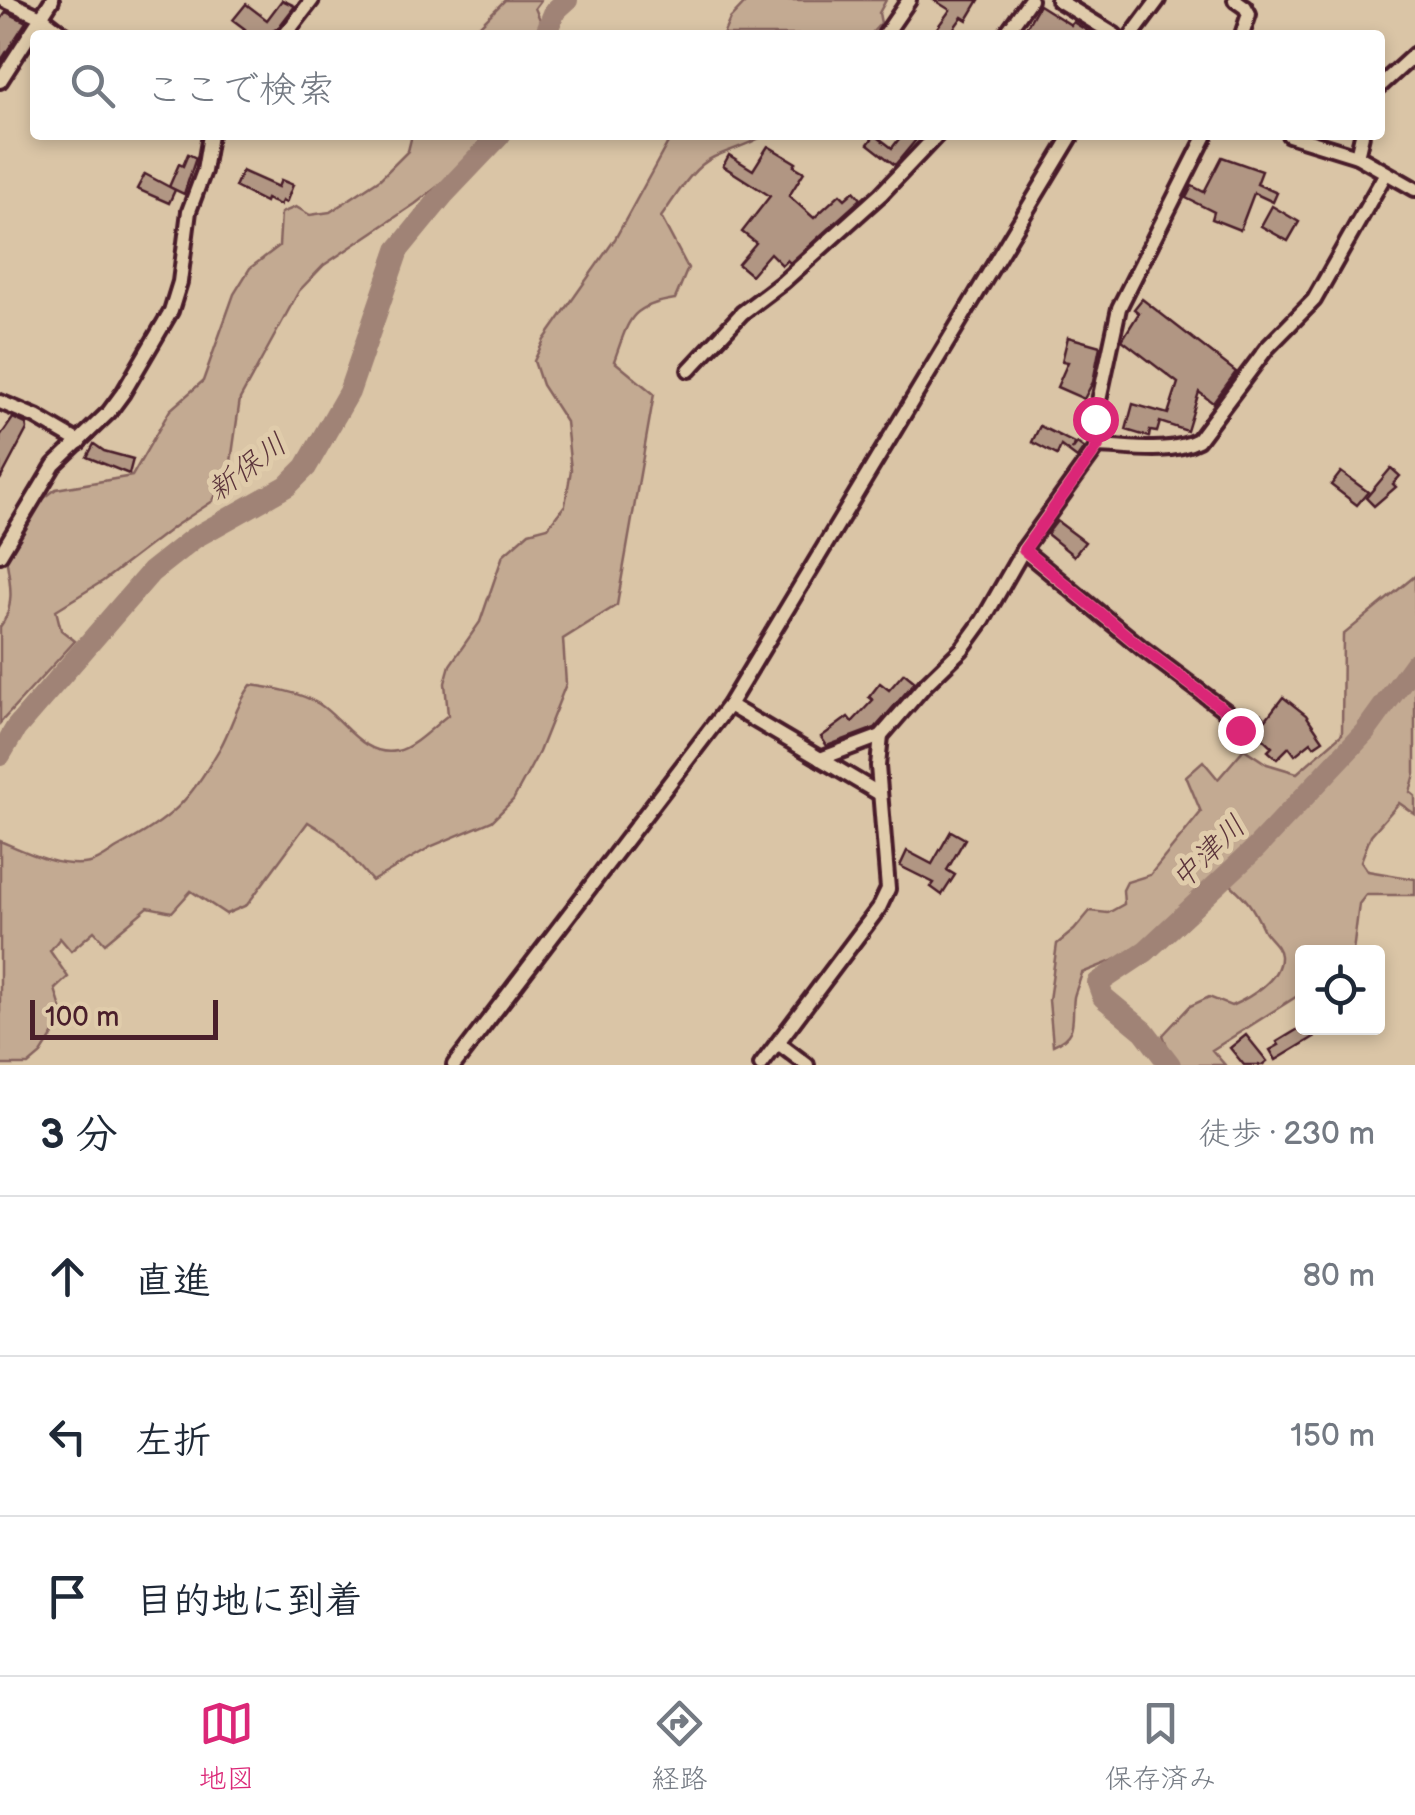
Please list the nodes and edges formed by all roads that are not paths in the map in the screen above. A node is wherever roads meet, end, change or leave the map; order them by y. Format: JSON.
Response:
{"nodes":[{"id":1,"x":4,"y":0,"type":"edge"},
{"id":2,"x":52,"y":0,"type":"edge"},
{"id":3,"x":312,"y":0,"type":"edge"},
{"id":4,"x":910,"y":0,"type":"edge"},
{"id":5,"x":1030,"y":0,"type":"edge"},
{"id":6,"x":1058,"y":0,"type":"edge"},
{"id":7,"x":1158,"y":0,"type":"edge"},
{"id":8,"x":1235,"y":0,"type":"edge"},
{"id":9,"x":43,"y":18,"type":"junction"},
{"id":10,"x":35,"y":30,"type":"edge"},
{"id":11,"x":59,"y":30,"type":"edge"},
{"id":12,"x":289,"y":30,"type":"edge"},
{"id":13,"x":889,"y":30,"type":"edge"},
{"id":14,"x":1009,"y":30,"type":"edge"},
{"id":15,"x":1108,"y":30,"type":"edge"},
{"id":16,"x":1136,"y":30,"type":"edge"},
{"id":17,"x":1244,"y":30,"type":"edge"},
{"id":18,"x":30,"y":37,"type":"edge"},
{"id":19,"x":1415,"y":54,"type":"edge"},
{"id":20,"x":0,"y":81,"type":"edge"},
{"id":21,"x":1385,"y":81,"type":"edge"},
{"id":22,"x":209,"y":140,"type":"edge"},
{"id":23,"x":932,"y":140,"type":"edge"},
{"id":24,"x":1069,"y":140,"type":"edge"},
{"id":25,"x":1203,"y":140,"type":"edge"},
{"id":26,"x":1305,"y":140,"type":"edge"},
{"id":27,"x":1361,"y":140,"type":"edge"},
{"id":28,"x":1358,"y":156,"type":"junction"},
{"id":29,"x":1386,"y":173,"type":"junction"},
{"id":30,"x":1415,"y":188,"type":"edge"},
{"id":31,"x":689,"y":370,"type":"dead end"},
{"id":32,"x":0,"y":402,"type":"edge"},
{"id":33,"x":79,"y":442,"type":"junction"},
{"id":34,"x":1098,"y":446,"type":"junction"},
{"id":35,"x":1024,"y":550,"type":"junction"},
{"id":36,"x":0,"y":555,"type":"edge"},
{"id":37,"x":729,"y":706,"type":"junction"},
{"id":38,"x":1240,"y":730,"type":"dead end"},
{"id":39,"x":881,"y":736,"type":"junction"},
{"id":40,"x":820,"y":759,"type":"junction"},
{"id":41,"x":880,"y":794,"type":"junction"},
{"id":42,"x":778,"y":1042,"type":"junction"},
{"id":43,"x":454,"y":1065,"type":"edge"},
{"id":44,"x":761,"y":1065,"type":"edge"},
{"id":45,"x":807,"y":1065,"type":"edge"}],
"edges":[{"from":1,"to":9,"type":"street"},
{"from":2,"to":9,"type":"street"},
{"from":3,"to":12,"type":"street"},
{"from":4,"to":13,"type":"street"},
{"from":5,"to":14,"type":"street"},
{"from":6,"to":15,"type":"street"},
{"from":7,"to":16,"type":"street"},
{"from":8,"to":17,"type":"street"},
{"from":9,"to":10,"type":"street"},
{"from":9,"to":11,"type":"street"},
{"from":18,"to":20,"type":"street"},
{"from":19,"to":21,"type":"street"},
{"from":22,"to":33,"type":"street"},
{"from":23,"to":31,"type":"street"},
{"from":24,"to":37,"type":"street"},
{"from":25,"to":34,"type":"street"},
{"from":26,"to":28,"type":"street"},
{"from":27,"to":28,"type":"street"},
{"from":28,"to":29,"type":"street"},
{"from":29,"to":30,"type":"street"},
{"from":29,"to":34,"type":"street"},
{"from":32,"to":33,"type":"street"},
{"from":33,"to":36,"type":"street"},
{"from":34,"to":35,"type":"street"},
{"from":35,"to":38,"type":"street"},
{"from":35,"to":39,"type":"street"},
{"from":37,"to":40,"type":"street"},
{"from":37,"to":43,"type":"street"},
{"from":39,"to":40,"type":"street"},
{"from":39,"to":41,"type":"street"},
{"from":40,"to":41,"type":"street"},
{"from":41,"to":42,"type":"street"},
{"from":42,"to":44,"type":"street"},
{"from":42,"to":45,"type":"street"}]}
